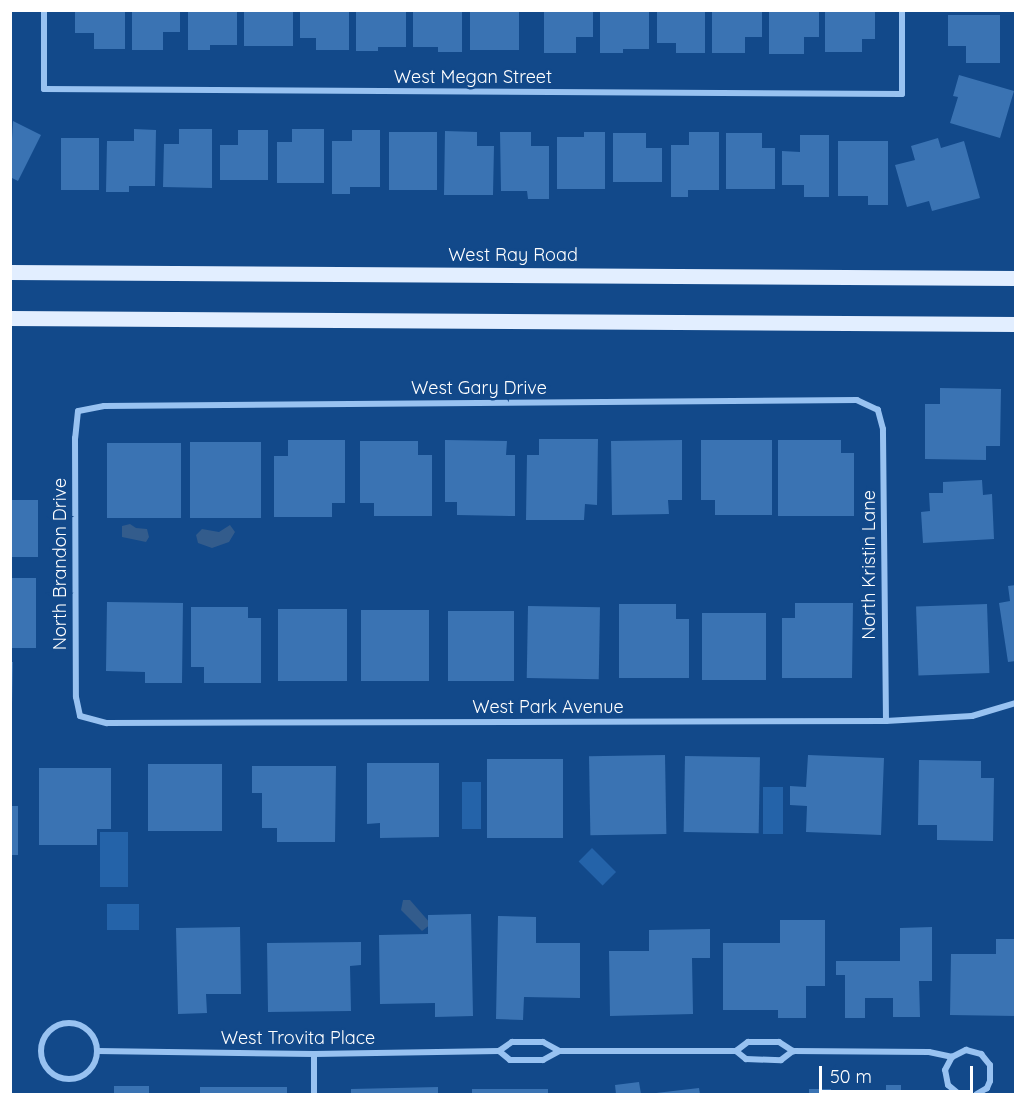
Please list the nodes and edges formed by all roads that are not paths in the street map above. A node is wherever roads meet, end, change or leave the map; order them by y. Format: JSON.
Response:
{"nodes":[{"id":1,"x":44,"y":10,"type":"edge"},
{"id":2,"x":902,"y":10,"type":"edge"},
{"id":3,"x":10,"y":272,"type":"edge"},
{"id":4,"x":1016,"y":278,"type":"edge"},
{"id":5,"x":10,"y":318,"type":"edge"},
{"id":6,"x":1016,"y":324,"type":"edge"},
{"id":7,"x":878,"y":410,"type":"joint"},
{"id":8,"x":78,"y":411,"type":"joint"},
{"id":9,"x":1016,"y":703,"type":"edge"},
{"id":10,"x":80,"y":716,"type":"joint"},
{"id":11,"x":886,"y":721,"type":"junction"},
{"id":12,"x":97,"y":1051,"type":"junction"},
{"id":13,"x":499,"y":1051,"type":"junction"},
{"id":14,"x":559,"y":1051,"type":"junction"},
{"id":15,"x":736,"y":1051,"type":"junction"},
{"id":16,"x":793,"y":1051,"type":"junction"},
{"id":17,"x":314,"y":1054,"type":"junction"},
{"id":18,"x":952,"y":1057,"type":"junction"},
{"id":19,"x":314,"y":1095,"type":"edge"},
{"id":20,"x":959,"y":1095,"type":"edge"},
{"id":21,"x":977,"y":1095,"type":"edge"}],
"edges":[{"from":1,"to":2,"type":"street","name":"West Megan Street"},
{"from":3,"to":4,"type":"main road","name":"West Ray Road"},
{"from":5,"to":6,"type":"main road"},
{"from":7,"to":8,"type":"street","name":"West Gary Drive"},
{"from":7,"to":11,"type":"street","name":"North Kristin Lane"},
{"from":8,"to":10,"type":"street","name":"North Brandon Drive"},
{"from":9,"to":11,"type":"street","name":"West Park Avenue"},
{"from":10,"to":11,"type":"street","name":"West Park Avenue"},
{"from":12,"to":12,"type":"street"},
{"from":12,"to":17,"type":"street","name":"West Trovita Place"},
{"from":13,"to":14,"type":"street","name":"West Trovita Place"},
{"from":13,"to":14,"type":"street","name":"West Trovita Place"},
{"from":13,"to":17,"type":"street","name":"West Trovita Place"},
{"from":14,"to":15,"type":"street","name":"West Trovita Place"},
{"from":15,"to":16,"type":"street","name":"West Trovita Place"},
{"from":15,"to":16,"type":"street","name":"West Trovita Place"},
{"from":16,"to":18,"type":"street","name":"West Trovita Place"},
{"from":17,"to":19,"type":"street"},
{"from":18,"to":20,"type":"street"},
{"from":18,"to":21,"type":"street","name":"West Trovita Place"}]}
